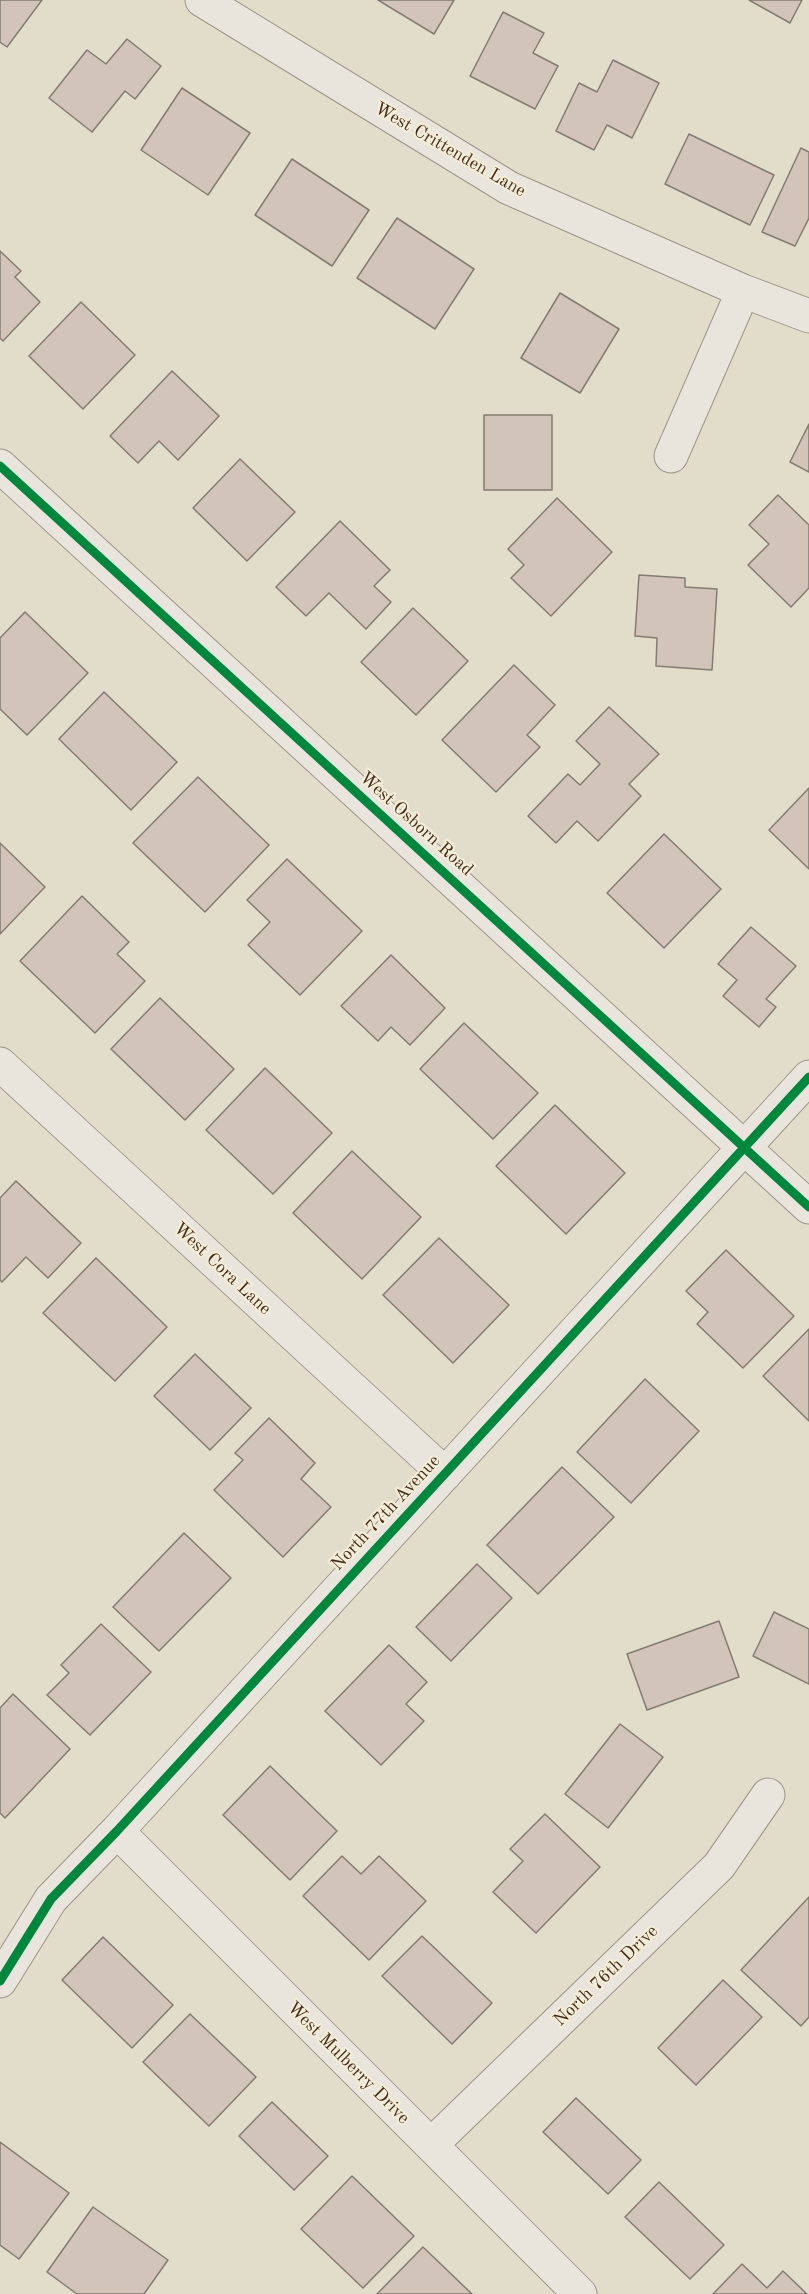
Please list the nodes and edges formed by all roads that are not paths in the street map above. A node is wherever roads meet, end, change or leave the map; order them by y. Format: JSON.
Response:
{"nodes":[{"id":1,"x":202,"y":0,"type":"edge"},
{"id":2,"x":744,"y":291,"type":"junction"},
{"id":3,"x":809,"y":316,"type":"edge"},
{"id":4,"x":671,"y":456,"type":"dead end"},
{"id":5,"x":0,"y":466,"type":"edge"},
{"id":6,"x":0,"y":1064,"type":"edge"},
{"id":7,"x":809,"y":1077,"type":"edge"},
{"id":8,"x":745,"y":1148,"type":"junction"},
{"id":9,"x":809,"y":1207,"type":"edge"},
{"id":10,"x":445,"y":1474,"type":"junction"},
{"id":11,"x":768,"y":1795,"type":"dead end"},
{"id":12,"x":117,"y":1831,"type":"junction"},
{"id":13,"x":0,"y":1981,"type":"edge"},
{"id":14,"x":431,"y":2145,"type":"junction"},
{"id":15,"x":580,"y":2294,"type":"edge"}],
"edges":[{"from":1,"to":2,"type":"street","name":"West Crittenden Lane"},
{"from":2,"to":3,"type":"street","name":"West Crittenden Lane"},
{"from":2,"to":4,"type":"street"},
{"from":5,"to":8,"type":"street","name":"West Osborn Road"},
{"from":6,"to":10,"type":"street","name":"West Cora Lane"},
{"from":7,"to":8,"type":"street","name":"North 77th Avenue"},
{"from":8,"to":9,"type":"street","name":"West Osborn Road"},
{"from":8,"to":10,"type":"street","name":"North 77th Avenue"},
{"from":10,"to":12,"type":"street","name":"North 77th Avenue"},
{"from":11,"to":14,"type":"street","name":"North 76th Drive"},
{"from":12,"to":13,"type":"street","name":"North 77th Avenue"},
{"from":12,"to":14,"type":"street","name":"West Mulberry Drive"},
{"from":14,"to":15,"type":"street","name":"West Mulberry Drive"}]}
